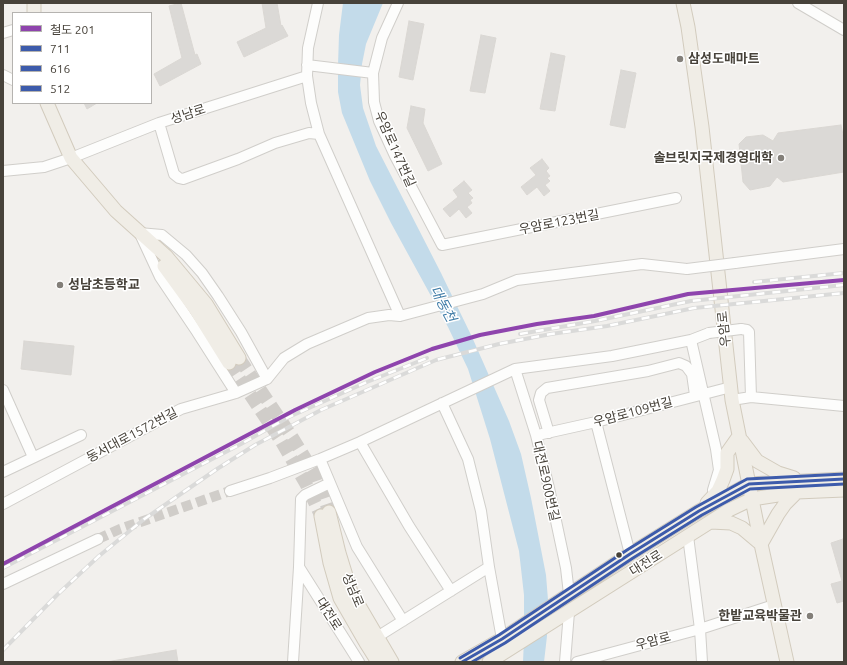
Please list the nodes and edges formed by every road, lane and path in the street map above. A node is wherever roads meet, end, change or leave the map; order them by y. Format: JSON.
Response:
{"nodes":[{"id":1,"x":318,"y":3,"type":"edge"},
{"id":2,"x":398,"y":3,"type":"edge"},
{"id":3,"x":683,"y":3,"type":"edge"},
{"id":4,"x":798,"y":3,"type":"edge"},
{"id":5,"x":844,"y":30,"type":"edge"},
{"id":6,"x":307,"y":65,"type":"junction"},
{"id":7,"x":373,"y":74,"type":"junction"},
{"id":8,"x":3,"y":75,"type":"edge"},
{"id":9,"x":307,"y":76,"type":"junction"},
{"id":10,"x":12,"y":80,"type":"edge"},
{"id":11,"x":47,"y":104,"type":"edge"},
{"id":12,"x":159,"y":123,"type":"junction"},
{"id":13,"x":319,"y":134,"type":"junction"},
{"id":14,"x":71,"y":158,"type":"junction"},
{"id":15,"x":3,"y":171,"type":"edge"},
{"id":16,"x":676,"y":198,"type":"dead end"},
{"id":17,"x":139,"y":233,"type":"junction"},
{"id":18,"x":442,"y":245,"type":"joint"},
{"id":19,"x":844,"y":249,"type":"edge"},
{"id":20,"x":404,"y":315,"type":"junction"},
{"id":21,"x":691,"y":340,"type":"junction"},
{"id":22,"x":234,"y":361,"type":"tunnel mouth"},
{"id":23,"x":515,"y":369,"type":"junction"},
{"id":24,"x":267,"y":379,"type":"junction"},
{"id":25,"x":731,"y":387,"type":"junction"},
{"id":26,"x":3,"y":390,"type":"edge"},
{"id":27,"x":236,"y":393,"type":"junction"},
{"id":28,"x":700,"y":394,"type":"junction"},
{"id":29,"x":751,"y":397,"type":"junction"},
{"id":30,"x":732,"y":400,"type":"junction"},
{"id":31,"x":442,"y":403,"type":"junction"},
{"id":32,"x":844,"y":406,"type":"edge"},
{"id":33,"x":596,"y":422,"type":"junction"},
{"id":34,"x":549,"y":433,"type":"junction"},
{"id":35,"x":81,"y":434,"type":"dead end"},
{"id":36,"x":536,"y":435,"type":"junction"},
{"id":37,"x":739,"y":436,"type":"junction"},
{"id":38,"x":360,"y":442,"type":"junction"},
{"id":39,"x":33,"y":457,"type":"junction"},
{"id":40,"x":320,"y":459,"type":"junction"},
{"id":41,"x":3,"y":472,"type":"edge"},
{"id":42,"x":844,"y":479,"type":"edge"},
{"id":43,"x":330,"y":483,"type":"junction"},
{"id":44,"x":749,"y":484,"type":"junction"},
{"id":45,"x":799,"y":487,"type":"junction"},
{"id":46,"x":844,"y":490,"type":"edge"},
{"id":47,"x":230,"y":491,"type":"tunnel mouth"},
{"id":48,"x":752,"y":499,"type":"junction"},
{"id":49,"x":710,"y":500,"type":"junction"},
{"id":50,"x":3,"y":504,"type":"edge"},
{"id":51,"x":699,"y":511,"type":"junction"},
{"id":52,"x":711,"y":522,"type":"junction"},
{"id":53,"x":688,"y":536,"type":"junction"},
{"id":54,"x":98,"y":539,"type":"tunnel mouth"},
{"id":55,"x":761,"y":544,"type":"junction"},
{"id":56,"x":630,"y":554,"type":"junction"},
{"id":57,"x":299,"y":566,"type":"junction"},
{"id":58,"x":489,"y":567,"type":"junction"},
{"id":59,"x":3,"y":584,"type":"edge"},
{"id":60,"x":451,"y":591,"type":"junction"},
{"id":61,"x":565,"y":597,"type":"junction"},
{"id":62,"x":774,"y":605,"type":"junction"},
{"id":63,"x":566,"y":614,"type":"junction"},
{"id":64,"x":403,"y":621,"type":"junction"},
{"id":65,"x":700,"y":629,"type":"junction"},
{"id":66,"x":377,"y":637,"type":"junction"},
{"id":67,"x":502,"y":639,"type":"junction"},
{"id":68,"x":496,"y":659,"type":"edge"},
{"id":69,"x":293,"y":662,"type":"edge"},
{"id":70,"x":359,"y":662,"type":"edge"},
{"id":71,"x":378,"y":662,"type":"edge"},
{"id":72,"x":392,"y":662,"type":"edge"},
{"id":73,"x":462,"y":662,"type":"edge"},
{"id":74,"x":565,"y":662,"type":"edge"},
{"id":75,"x":577,"y":662,"type":"edge"},
{"id":76,"x":702,"y":662,"type":"edge"},
{"id":77,"x":787,"y":662,"type":"edge"}],
"edges":[{"from":1,"to":6,"type":"street"},
{"from":2,"to":7,"type":"street","name":"우암로147번길"},
{"from":3,"to":25,"type":"main road","name":"우암로"},
{"from":4,"to":5,"type":"street"},
{"from":6,"to":7,"type":"street"},
{"from":6,"to":9,"type":"street"},
{"from":7,"to":18,"type":"street","name":"우암로147번길"},
{"from":8,"to":10,"type":"street"},
{"from":9,"to":12,"type":"street","name":"성남로"},
{"from":9,"to":13,"type":"street"},
{"from":11,"to":14,"type":"main road"},
{"from":12,"to":13,"type":"street"},
{"from":12,"to":14,"type":"street","name":"성남로"},
{"from":13,"to":20,"type":"street"},
{"from":14,"to":15,"type":"street","name":"성남로"},
{"from":14,"to":17,"type":"main road"},
{"from":16,"to":18,"type":"street","name":"우암로123번길"},
{"from":17,"to":22,"type":"main road"},
{"from":17,"to":24,"type":"street"},
{"from":17,"to":27,"type":"street"},
{"from":19,"to":20,"type":"street","bridge":true},
{"from":20,"to":24,"type":"street"},
{"from":21,"to":23,"type":"street"},
{"from":21,"to":28,"type":"street"},
{"from":21,"to":29,"type":"street","bridge":true},
{"from":23,"to":31,"type":"street"},
{"from":23,"to":36,"type":"street","name":"대전로900번길"},
{"from":24,"to":27,"type":"street","name":"동서대로1572번길"},
{"from":25,"to":28,"type":"street","name":"우암로109번길"},
{"from":25,"to":30,"type":"main road","name":"우암로"},
{"from":26,"to":39,"type":"street"},
{"from":27,"to":50,"type":"street","name":"동서대로1572번길"},
{"from":28,"to":33,"type":"street","name":"우암로109번길"},
{"from":28,"to":34,"type":"street"},
{"from":28,"to":49,"type":"street"},
{"from":29,"to":30,"type":"street"},
{"from":29,"to":32,"type":"street"},
{"from":30,"to":37,"type":"main road","name":"우암로"},
{"from":31,"to":38,"type":"street"},
{"from":31,"to":58,"type":"street"},
{"from":33,"to":34,"type":"street","name":"우암로109번길"},
{"from":33,"to":56,"type":"street","name":"대전로"},
{"from":34,"to":36,"type":"street","name":"우암로109번길"},
{"from":35,"to":39,"type":"street"},
{"from":36,"to":61,"type":"street","name":"대전로900번길"},
{"from":37,"to":44,"type":"main road","name":"우암로"},
{"from":37,"to":45,"type":"main road"},
{"from":37,"to":49,"type":"main road"},
{"from":38,"to":40,"type":"street"},
{"from":38,"to":60,"type":"street"},
{"from":39,"to":41,"type":"street"},
{"from":40,"to":43,"type":"street"},
{"from":40,"to":47,"type":"street"},
{"from":42,"to":45,"type":"main road","name":"대전로"},
{"from":43,"to":57,"type":"street"},
{"from":43,"to":64,"type":"street"},
{"from":44,"to":45,"type":"main road","name":"대전로"},
{"from":44,"to":48,"type":"main road","name":"우암로"},
{"from":44,"to":51,"type":"main road","name":"대전로"},
{"from":45,"to":46,"type":"main road","name":"대전로"},
{"from":45,"to":48,"type":"main road","name":"대전로"},
{"from":45,"to":55,"type":"main road"},
{"from":48,"to":52,"type":"main road","name":"대전로"},
{"from":48,"to":55,"type":"main road","name":"우암로"},
{"from":49,"to":51,"type":"main road"},
{"from":51,"to":56,"type":"main road","name":"대전로"},
{"from":52,"to":53,"type":"main road","name":"대전로"},
{"from":52,"to":55,"type":"main road"},
{"from":53,"to":63,"type":"main road","name":"대전로"},
{"from":53,"to":65,"type":"street"},
{"from":54,"to":59,"type":"street"},
{"from":55,"to":62,"type":"main road","name":"우암로"},
{"from":56,"to":61,"type":"main road","name":"대전로"},
{"from":57,"to":69,"type":"street"},
{"from":57,"to":70,"type":"street","name":"대전로"},
{"from":58,"to":60,"type":"street"},
{"from":58,"to":67,"type":"street"},
{"from":60,"to":64,"type":"street"},
{"from":61,"to":67,"type":"main road","name":"대전로"},
{"from":62,"to":65,"type":"street","name":"우암로"},
{"from":62,"to":77,"type":"main road","name":"우암로"},
{"from":63,"to":68,"type":"main road","name":"대전로"},
{"from":63,"to":74,"type":"street"},
{"from":64,"to":66,"type":"street"},
{"from":65,"to":75,"type":"street","name":"우암로"},
{"from":65,"to":76,"type":"street"},
{"from":66,"to":71,"type":"main road","name":"성남로"},
{"from":66,"to":72,"type":"main road","name":"성남로"},
{"from":67,"to":73,"type":"main road"}]}
